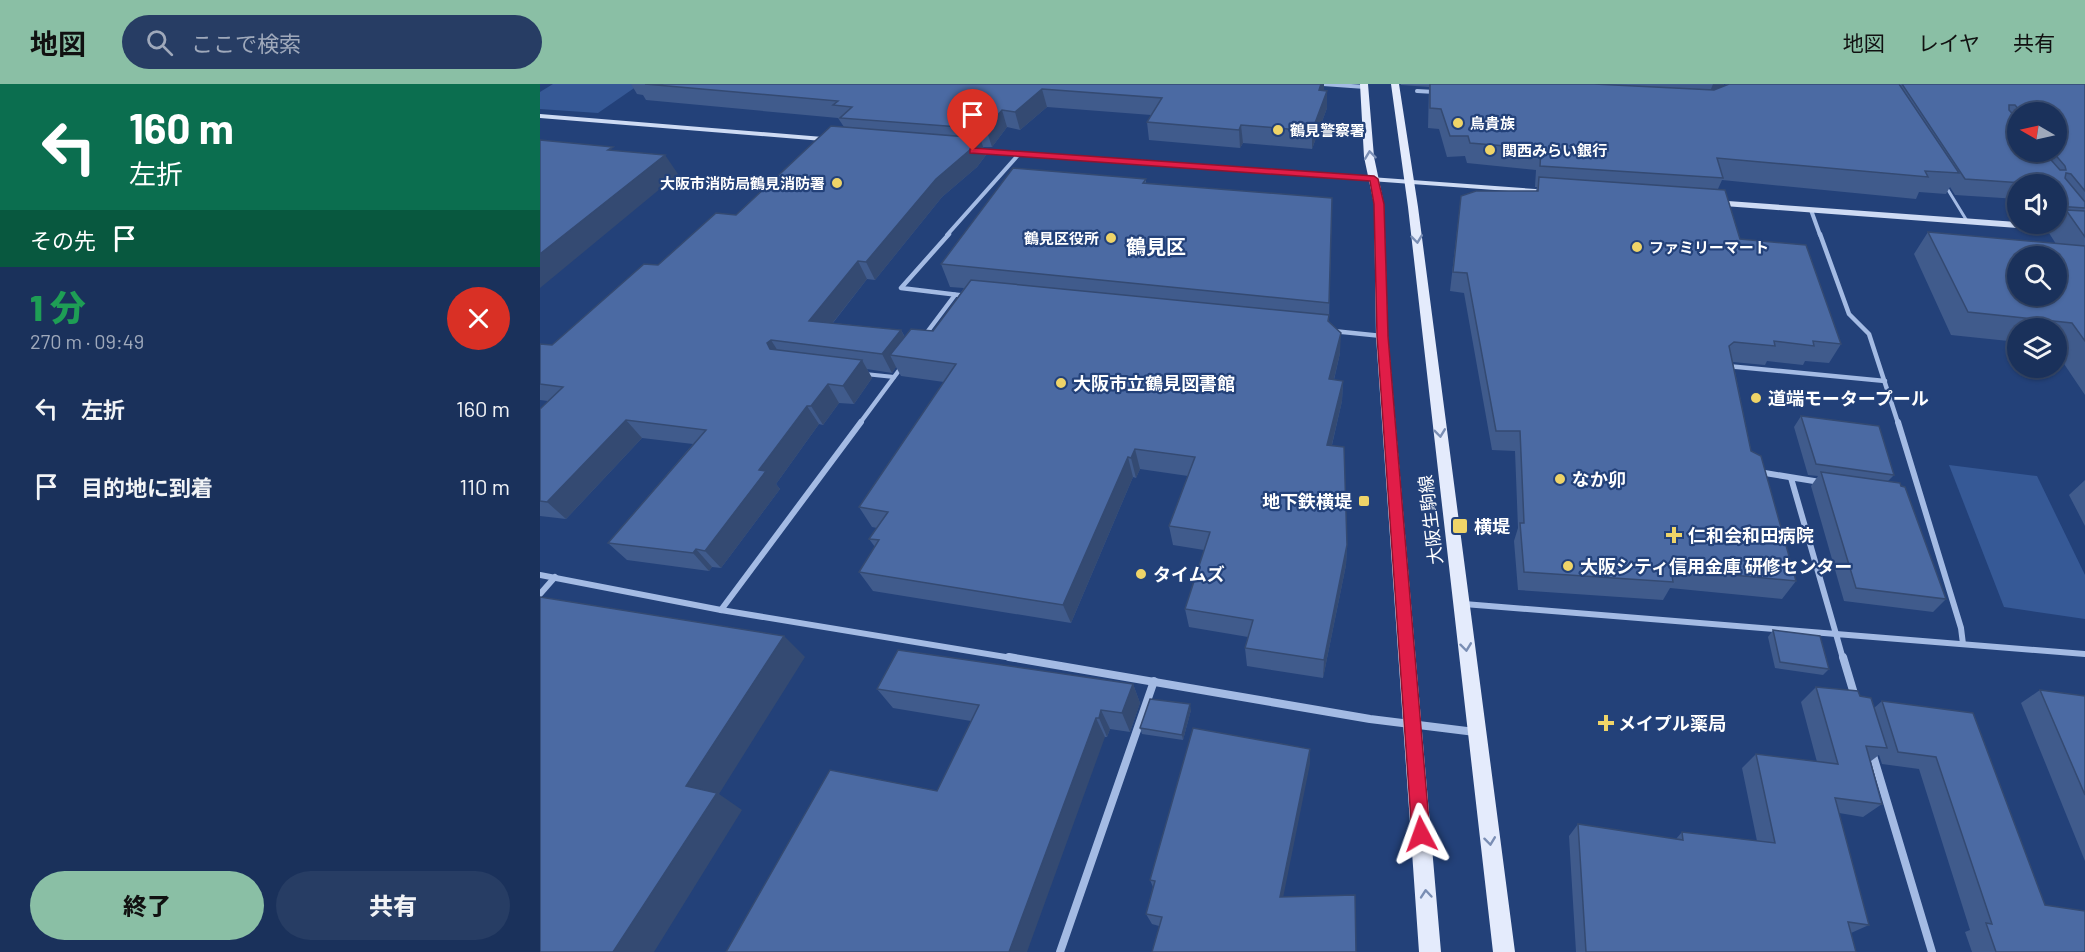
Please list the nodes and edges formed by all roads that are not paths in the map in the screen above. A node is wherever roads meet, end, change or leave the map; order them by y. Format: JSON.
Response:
{"nodes":[{"id":1,"x":1323,"y":84,"type":"edge"},
{"id":2,"x":1395,"y":84,"type":"edge"},
{"id":3,"x":1364,"y":86,"type":"edge"},
{"id":4,"x":1417,"y":91,"type":"dead end"},
{"id":5,"x":1437,"y":92,"type":"edge"},
{"id":6,"x":540,"y":116,"type":"edge"},
{"id":7,"x":844,"y":140,"type":"edge"},
{"id":8,"x":960,"y":150,"type":"edge"},
{"id":9,"x":1019,"y":154,"type":"junction"},
{"id":10,"x":1940,"y":178,"type":"edge"},
{"id":11,"x":1374,"y":179,"type":"junction"},
{"id":12,"x":1408,"y":181,"type":"junction"},
{"id":13,"x":1563,"y":193,"type":"edge"},
{"id":14,"x":1704,"y":203,"type":"edge"},
{"id":15,"x":1811,"y":210,"type":"junction"},
{"id":16,"x":1968,"y":222,"type":"junction"},
{"id":17,"x":2084,"y":227,"type":"edge"},
{"id":18,"x":955,"y":295,"type":"junction"},
{"id":19,"x":978,"y":297,"type":"edge"},
{"id":20,"x":1329,"y":331,"type":"edge"},
{"id":21,"x":1382,"y":336,"type":"junction"},
{"id":22,"x":921,"y":341,"type":"edge"},
{"id":23,"x":908,"y":359,"type":"edge"},
{"id":24,"x":860,"y":373,"type":"edge"},
{"id":25,"x":894,"y":377,"type":"junction"},
{"id":26,"x":1726,"y":377,"type":"edge"},
{"id":27,"x":1885,"y":381,"type":"junction"},
{"id":28,"x":1756,"y":471,"type":"edge"},
{"id":29,"x":1791,"y":478,"type":"junction"},
{"id":30,"x":1826,"y":483,"type":"edge"},
{"id":31,"x":1907,"y":494,"type":"edge"},
{"id":32,"x":1919,"y":495,"type":"junction"},
{"id":33,"x":540,"y":574,"type":"edge"},
{"id":34,"x":555,"y":577,"type":"junction"},
{"id":35,"x":540,"y":594,"type":"edge"},
{"id":36,"x":1460,"y":604,"type":"junction"},
{"id":37,"x":721,"y":610,"type":"junction"},
{"id":38,"x":1836,"y":634,"type":"junction"},
{"id":39,"x":1963,"y":644,"type":"junction"},
{"id":40,"x":2085,"y":654,"type":"edge"},
{"id":41,"x":1154,"y":681,"type":"junction"},
{"id":42,"x":1857,"y":702,"type":"edge"},
{"id":43,"x":1412,"y":723,"type":"junction"},
{"id":44,"x":1476,"y":732,"type":"junction"},
{"id":45,"x":1870,"y":748,"type":"edge"},
{"id":46,"x":1060,"y":952,"type":"edge"},
{"id":47,"x":1430,"y":952,"type":"edge"},
{"id":48,"x":1504,"y":952,"type":"edge"},
{"id":49,"x":1932,"y":952,"type":"edge"}],
"edges":[{"from":1,"to":3,"type":"street"},
{"from":2,"to":12,"type":"main road","name":"大阪生駒線"},
{"from":11,"to":3,"type":"main road","name":"大阪生駒線","one_way":true},
{"from":4,"to":5,"type":"street"},
{"from":6,"to":7,"type":"street"},
{"from":8,"to":9,"type":"street"},
{"from":9,"to":11,"type":"street"},
{"from":9,"to":18,"type":"street"},
{"from":10,"to":16,"type":"lane"},
{"from":11,"to":12,"type":"street"},
{"from":11,"to":21,"type":"main road","name":"大阪生駒線"},
{"from":12,"to":13,"type":"street"},
{"from":12,"to":36,"type":"main road","name":"大阪生駒線","one_way":true},
{"from":14,"to":15,"type":"street"},
{"from":15,"to":16,"type":"street"},
{"from":15,"to":27,"type":"street"},
{"from":16,"to":17,"type":"street"},
{"from":18,"to":19,"type":"street"},
{"from":18,"to":22,"type":"street"},
{"from":20,"to":21,"type":"street"},
{"from":21,"to":43,"type":"main road","name":"大阪生駒線"},
{"from":23,"to":25,"type":"street"},
{"from":24,"to":25,"type":"lane"},
{"from":25,"to":37,"type":"street"},
{"from":26,"to":27,"type":"street"},
{"from":27,"to":32,"type":"street"},
{"from":28,"to":29,"type":"street"},
{"from":29,"to":30,"type":"street"},
{"from":29,"to":38,"type":"street"},
{"from":31,"to":32,"type":"street"},
{"from":32,"to":39,"type":"street"},
{"from":33,"to":34,"type":"street"},
{"from":34,"to":35,"type":"street"},
{"from":34,"to":37,"type":"street"},
{"from":36,"to":38,"type":"street"},
{"from":36,"to":44,"type":"main road","name":"大阪生駒線","one_way":true},
{"from":37,"to":41,"type":"street"},
{"from":38,"to":39,"type":"street"},
{"from":38,"to":42,"type":"street"},
{"from":39,"to":40,"type":"street"},
{"from":41,"to":43,"type":"street"},
{"from":41,"to":46,"type":"street"},
{"from":43,"to":44,"type":"street"},
{"from":47,"to":43,"type":"main road","name":"大阪生駒線","one_way":true},
{"from":44,"to":48,"type":"main road","name":"大阪生駒線","one_way":true},
{"from":45,"to":49,"type":"street"}]}
